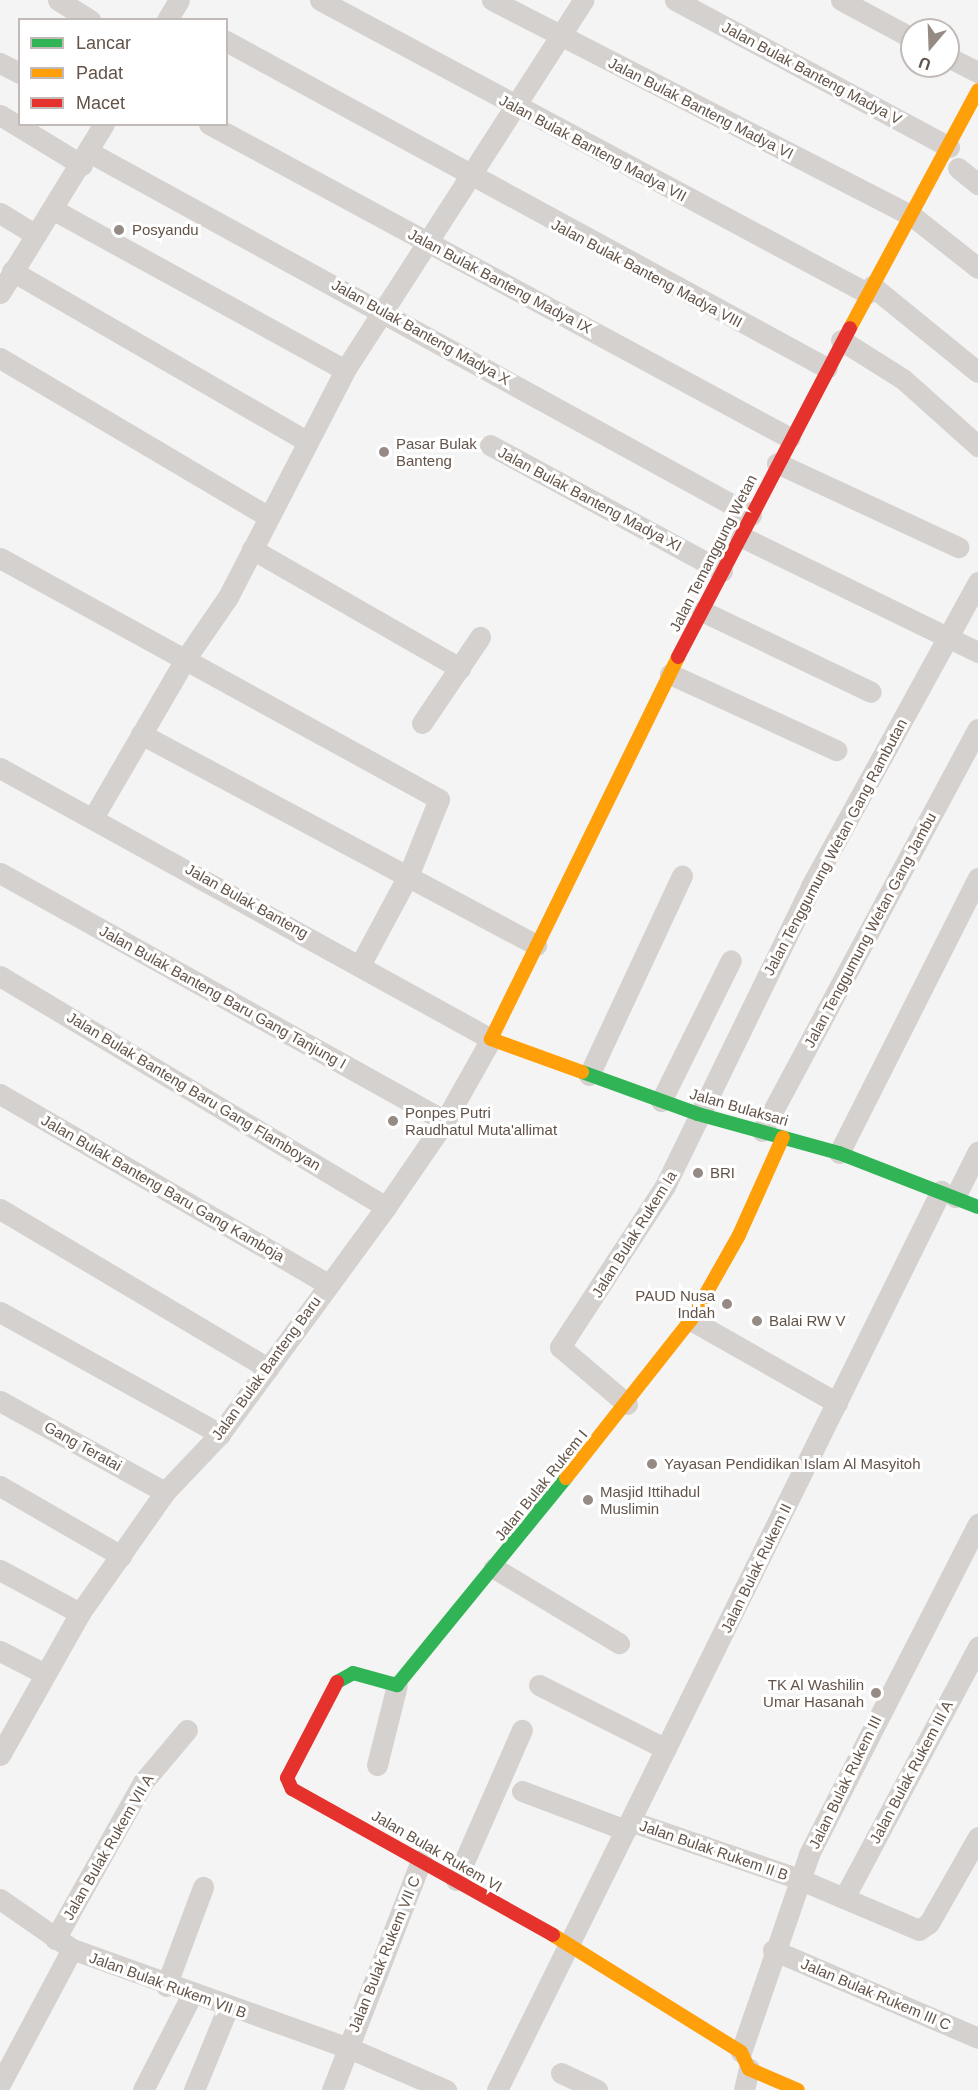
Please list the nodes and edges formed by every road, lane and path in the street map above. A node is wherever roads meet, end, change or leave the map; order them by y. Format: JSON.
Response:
{"nodes":[{"id":1,"x":58,"y":0,"type":"edge"},
{"id":2,"x":320,"y":0,"type":"edge"},
{"id":3,"x":492,"y":0,"type":"edge"},
{"id":4,"x":583,"y":0,"type":"edge"},
{"id":5,"x":675,"y":0,"type":"edge"},
{"id":6,"x":841,"y":0,"type":"edge"},
{"id":7,"x":87,"y":18,"type":"edge"},
{"id":8,"x":900,"y":32,"type":"edge"},
{"id":9,"x":559,"y":36,"type":"junction"},
{"id":10,"x":228,"y":42,"type":"edge"},
{"id":11,"x":0,"y":63,"type":"edge"},
{"id":12,"x":960,"y":63,"type":"edge"},
{"id":13,"x":18,"y":72,"type":"edge"},
{"id":14,"x":978,"y":72,"type":"edge"},
{"id":15,"x":512,"y":104,"type":"junction"},
{"id":16,"x":975,"y":104,"type":"edge"},
{"id":17,"x":0,"y":115,"type":"edge"},
{"id":18,"x":18,"y":124,"type":"edge"},
{"id":19,"x":22,"y":126,"type":"edge"},
{"id":20,"x":103,"y":126,"type":"edge"},
{"id":21,"x":213,"y":126,"type":"edge"},
{"id":22,"x":86,"y":158,"type":"junction"},
{"id":23,"x":951,"y":159,"type":"junction"},
{"id":24,"x":467,"y":176,"type":"junction"},
{"id":25,"x":978,"y":184,"type":"edge"},
{"id":26,"x":54,"y":210,"type":"junction"},
{"id":27,"x":0,"y":213,"type":"edge"},
{"id":28,"x":916,"y":219,"type":"junction"},
{"id":29,"x":36,"y":236,"type":"junction"},
{"id":30,"x":425,"y":240,"type":"junction"},
{"id":31,"x":978,"y":268,"type":"edge"},
{"id":32,"x":5,"y":279,"type":"edge"},
{"id":33,"x":875,"y":291,"type":"junction"},
{"id":34,"x":383,"y":310,"type":"junction"},
{"id":35,"x":849,"y":345,"type":"junction"},
{"id":36,"x":0,"y":358,"type":"edge"},
{"id":37,"x":827,"y":368,"type":"junction"},
{"id":38,"x":345,"y":370,"type":"junction"},
{"id":39,"x":978,"y":372,"type":"edge"},
{"id":40,"x":790,"y":438,"type":"junction"},
{"id":41,"x":307,"y":441,"type":"junction"},
{"id":42,"x":490,"y":444,"type":"dead end"},
{"id":43,"x":978,"y":446,"type":"edge"},
{"id":44,"x":777,"y":463,"type":"junction"},
{"id":45,"x":751,"y":515,"type":"junction"},
{"id":46,"x":269,"y":517,"type":"junction"},
{"id":47,"x":740,"y":536,"type":"junction"},
{"id":48,"x":958,"y":547,"type":"dead end"},
{"id":49,"x":252,"y":549,"type":"junction"},
{"id":50,"x":0,"y":558,"type":"edge"},
{"id":51,"x":722,"y":571,"type":"junction"},
{"id":52,"x":978,"y":582,"type":"edge"},
{"id":53,"x":702,"y":611,"type":"junction"},
{"id":54,"x":949,"y":636,"type":"junction"},
{"id":55,"x":480,"y":637,"type":"dead end"},
{"id":56,"x":978,"y":652,"type":"edge"},
{"id":57,"x":186,"y":658,"type":"junction"},
{"id":58,"x":460,"y":668,"type":"junction"},
{"id":59,"x":670,"y":674,"type":"junction"},
{"id":60,"x":871,"y":692,"type":"dead end"},
{"id":61,"x":422,"y":723,"type":"dead end"},
{"id":62,"x":978,"y":729,"type":"edge"},
{"id":63,"x":141,"y":734,"type":"junction"},
{"id":64,"x":836,"y":750,"type":"dead end"},
{"id":65,"x":0,"y":768,"type":"edge"},
{"id":66,"x":94,"y":816,"type":"junction"},
{"id":67,"x":0,"y":873,"type":"edge"},
{"id":68,"x":409,"y":874,"type":"junction"},
{"id":69,"x":682,"y":876,"type":"dead end"},
{"id":70,"x":978,"y":878,"type":"edge"},
{"id":71,"x":536,"y":945,"type":"junction"},
{"id":72,"x":731,"y":960,"type":"dead end"},
{"id":73,"x":360,"y":965,"type":"junction"},
{"id":74,"x":0,"y":976,"type":"edge"},
{"id":75,"x":495,"y":1041,"type":"junction"},
{"id":76,"x":589,"y":1075,"type":"junction"},
{"id":77,"x":0,"y":1094,"type":"edge"},
{"id":78,"x":661,"y":1101,"type":"junction"},
{"id":79,"x":698,"y":1114,"type":"junction"},
{"id":80,"x":445,"y":1121,"type":"junction"},
{"id":81,"x":772,"y":1134,"type":"junction"},
{"id":82,"x":978,"y":1150,"type":"edge"},
{"id":83,"x":839,"y":1153,"type":"junction"},
{"id":84,"x":948,"y":1194,"type":"junction"},
{"id":85,"x":386,"y":1207,"type":"junction"},
{"id":86,"x":978,"y":1207,"type":"edge"},
{"id":87,"x":0,"y":1209,"type":"edge"},
{"id":88,"x":326,"y":1283,"type":"junction"},
{"id":89,"x":0,"y":1312,"type":"edge"},
{"id":90,"x":691,"y":1320,"type":"junction"},
{"id":91,"x":268,"y":1368,"type":"junction"},
{"id":92,"x":0,"y":1401,"type":"edge"},
{"id":93,"x":837,"y":1403,"type":"junction"},
{"id":94,"x":627,"y":1404,"type":"junction"},
{"id":95,"x":220,"y":1434,"type":"junction"},
{"id":96,"x":0,"y":1486,"type":"edge"},
{"id":97,"x":165,"y":1492,"type":"junction"},
{"id":98,"x":978,"y":1524,"type":"edge"},
{"id":99,"x":121,"y":1556,"type":"junction"},
{"id":100,"x":494,"y":1568,"type":"junction"},
{"id":101,"x":0,"y":1570,"type":"edge"},
{"id":102,"x":80,"y":1613,"type":"junction"},
{"id":103,"x":619,"y":1643,"type":"dead end"},
{"id":104,"x":978,"y":1647,"type":"edge"},
{"id":105,"x":0,"y":1651,"type":"edge"},
{"id":106,"x":43,"y":1673,"type":"junction"},
{"id":107,"x":397,"y":1685,"type":"junction"},
{"id":108,"x":539,"y":1685,"type":"dead end"},
{"id":109,"x":187,"y":1730,"type":"dead end"},
{"id":110,"x":522,"y":1730,"type":"dead end"},
{"id":111,"x":666,"y":1749,"type":"junction"},
{"id":112,"x":0,"y":1755,"type":"edge"},
{"id":113,"x":377,"y":1765,"type":"dead end"},
{"id":114,"x":522,"y":1791,"type":"dead end"},
{"id":115,"x":628,"y":1825,"type":"junction"},
{"id":116,"x":978,"y":1838,"type":"edge"},
{"id":117,"x":422,"y":1860,"type":"junction"},
{"id":118,"x":799,"y":1879,"type":"junction"},
{"id":119,"x":456,"y":1880,"type":"junction"},
{"id":120,"x":203,"y":1887,"type":"dead end"},
{"id":121,"x":844,"y":1898,"type":"junction"},
{"id":122,"x":0,"y":1899,"type":"edge"},
{"id":123,"x":64,"y":1944,"type":"junction"},
{"id":124,"x":568,"y":1944,"type":"junction"},
{"id":125,"x":774,"y":1950,"type":"junction"},
{"id":126,"x":166,"y":1986,"type":"junction"},
{"id":127,"x":191,"y":1996,"type":"junction"},
{"id":128,"x":228,"y":2007,"type":"junction"},
{"id":129,"x":977,"y":2036,"type":"edge"},
{"id":130,"x":349,"y":2048,"type":"junction"},
{"id":131,"x":745,"y":2061,"type":"junction"},
{"id":132,"x":561,"y":2073,"type":"dead end"},
{"id":133,"x":0,"y":2084,"type":"edge"},
{"id":134,"x":436,"y":2088,"type":"edge"},
{"id":135,"x":143,"y":2090,"type":"edge"},
{"id":136,"x":194,"y":2090,"type":"edge"},
{"id":137,"x":332,"y":2090,"type":"edge"},
{"id":138,"x":497,"y":2090,"type":"edge"},
{"id":139,"x":597,"y":2090,"type":"edge"},
{"id":140,"x":744,"y":2090,"type":"edge"},
{"id":141,"x":798,"y":2090,"type":"edge"}],
"edges":[{"from":1,"to":7,"type":"street"},
{"from":2,"to":15,"type":"street","name":"Jalan Bulak Banteng Madya VII"},
{"from":3,"to":9,"type":"street","name":"Jalan Bulak Banteng Madya VI"},
{"from":4,"to":9,"type":"street"},
{"from":5,"to":23,"type":"street","name":"Jalan Bulak Banteng Madya V"},
{"from":6,"to":8,"type":"street"},
{"from":9,"to":15,"type":"street"},
{"from":9,"to":28,"type":"street","name":"Jalan Bulak Banteng Madya VI"},
{"from":10,"to":24,"type":"street","name":"Jalan Bulak Banteng Madya VIII"},
{"from":11,"to":13,"type":"street"},
{"from":12,"to":14,"type":"street"},
{"from":15,"to":24,"type":"street"},
{"from":15,"to":33,"type":"street","name":"Jalan Bulak Banteng Madya VII"},
{"from":16,"to":23,"type":"street","name":"Jalan Temanggung Wetan"},
{"from":17,"to":18,"type":"street","name":"Jalan Bulak Banteng Madya X"},
{"from":19,"to":22,"type":"street","name":"Jalan Bulak Banteng Madya X"},
{"from":20,"to":22,"type":"street"},
{"from":21,"to":30,"type":"street","name":"Jalan Bulak Banteng Madya IX"},
{"from":22,"to":26,"type":"street"},
{"from":22,"to":34,"type":"street","name":"Jalan Bulak Banteng Madya X"},
{"from":23,"to":25,"type":"street","name":"Jalan Bulak Banteng Madya V"},
{"from":23,"to":28,"type":"street","name":"Jalan Temanggung Wetan"},
{"from":24,"to":30,"type":"street"},
{"from":24,"to":37,"type":"street","name":"Jalan Bulak Banteng Madya VIII"},
{"from":26,"to":29,"type":"street"},
{"from":26,"to":38,"type":"street"},
{"from":27,"to":29,"type":"street"},
{"from":28,"to":31,"type":"street","name":"Jalan Bulak Banteng Madya VI"},
{"from":28,"to":33,"type":"street","name":"Jalan Temanggung Wetan"},
{"from":29,"to":32,"type":"street"},
{"from":30,"to":34,"type":"street"},
{"from":30,"to":40,"type":"street","name":"Jalan Bulak Banteng Madya IX"},
{"from":32,"to":41,"type":"street"},
{"from":33,"to":35,"type":"street","name":"Jalan Temanggung Wetan"},
{"from":33,"to":39,"type":"street","name":"Jalan Bulak Banteng Madya VII"},
{"from":34,"to":38,"type":"street"},
{"from":34,"to":45,"type":"street","name":"Jalan Bulak Banteng Madya X"},
{"from":35,"to":37,"type":"street","name":"Jalan Temanggung Wetan"},
{"from":35,"to":43,"type":"street"},
{"from":36,"to":46,"type":"street"},
{"from":37,"to":40,"type":"street","name":"Jalan Temanggung Wetan"},
{"from":38,"to":41,"type":"street"},
{"from":40,"to":44,"type":"street","name":"Jalan Temanggung Wetan"},
{"from":41,"to":46,"type":"street"},
{"from":42,"to":51,"type":"street","name":"Jalan Bulak Banteng Madya XI"},
{"from":44,"to":45,"type":"street","name":"Jalan Temanggung Wetan"},
{"from":44,"to":48,"type":"street"},
{"from":45,"to":47,"type":"street","name":"Jalan Temanggung Wetan"},
{"from":46,"to":49,"type":"street"},
{"from":47,"to":51,"type":"street","name":"Jalan Temanggung Wetan"},
{"from":47,"to":54,"type":"street"},
{"from":49,"to":57,"type":"street"},
{"from":49,"to":58,"type":"street"},
{"from":50,"to":57,"type":"street"},
{"from":51,"to":53,"type":"street","name":"Jalan Temanggung Wetan"},
{"from":52,"to":54,"type":"street","name":"Jalan Tenggumung Wetan Gang Rambutan"},
{"from":53,"to":59,"type":"street","name":"Jalan Temanggung Wetan"},
{"from":53,"to":60,"type":"street"},
{"from":54,"to":56,"type":"street"},
{"from":54,"to":79,"type":"street","name":"Jalan Tenggumung Wetan Gang Rambutan"},
{"from":55,"to":58,"type":"street"},
{"from":57,"to":63,"type":"street"},
{"from":57,"to":68,"type":"street"},
{"from":58,"to":61,"type":"street"},
{"from":59,"to":64,"type":"street"},
{"from":59,"to":71,"type":"street","name":"Jalan Temanggung Wetan"},
{"from":62,"to":81,"type":"street","name":"Jalan Tenggumung Wetan Gang Jambu"},
{"from":63,"to":66,"type":"street"},
{"from":63,"to":68,"type":"street"},
{"from":65,"to":66,"type":"street","name":"Jalan Bulak Banteng"},
{"from":66,"to":73,"type":"street","name":"Jalan Bulak Banteng"},
{"from":67,"to":80,"type":"street","name":"Jalan Bulak Banteng Baru Gang Tanjung I"},
{"from":68,"to":71,"type":"street"},
{"from":68,"to":73,"type":"street"},
{"from":69,"to":76,"type":"street"},
{"from":70,"to":83,"type":"street"},
{"from":71,"to":75,"type":"street","name":"Jalan Temanggung Wetan"},
{"from":72,"to":78,"type":"street"},
{"from":73,"to":75,"type":"street","name":"Jalan Bulak Banteng"},
{"from":74,"to":85,"type":"street","name":"Jalan Bulak Banteng Baru Gang Flamboyan"},
{"from":75,"to":76,"type":"street","name":"Jalan Bulaksari"},
{"from":75,"to":80,"type":"street","name":"Jalan Bulak Banteng Baru"},
{"from":76,"to":78,"type":"street","name":"Jalan Bulaksari"},
{"from":77,"to":88,"type":"street","name":"Jalan Bulak Banteng Baru Gang Kamboja"},
{"from":78,"to":79,"type":"street","name":"Jalan Bulaksari"},
{"from":79,"to":81,"type":"street","name":"Jalan Bulaksari"},
{"from":79,"to":94,"type":"street","name":"Jalan Bulak Rukem Ia"},
{"from":80,"to":85,"type":"street","name":"Jalan Bulak Banteng Baru"},
{"from":81,"to":83,"type":"street","name":"Jalan Bulaksari"},
{"from":81,"to":90,"type":"street","name":"Jalan Bulak Rukem I"},
{"from":82,"to":84,"type":"street","name":"Jalan Bulak Rukem II"},
{"from":83,"to":84,"type":"street","name":"Jalan Bulaksari"},
{"from":84,"to":86,"type":"street","name":"Jalan Bulaksari"},
{"from":84,"to":93,"type":"street","name":"Jalan Bulak Rukem II"},
{"from":85,"to":88,"type":"street","name":"Jalan Bulak Banteng Baru"},
{"from":87,"to":91,"type":"street"},
{"from":88,"to":91,"type":"street","name":"Jalan Bulak Banteng Baru"},
{"from":89,"to":95,"type":"street"},
{"from":90,"to":93,"type":"street"},
{"from":90,"to":94,"type":"street","name":"Jalan Bulak Rukem I"},
{"from":91,"to":95,"type":"street","name":"Jalan Bulak Banteng Baru"},
{"from":92,"to":97,"type":"street","name":"Gang Teratai"},
{"from":93,"to":111,"type":"street","name":"Jalan Bulak Rukem II"},
{"from":94,"to":100,"type":"street","name":"Jalan Bulak Rukem I"},
{"from":95,"to":97,"type":"street","name":"Jalan Bulak Banteng Baru"},
{"from":96,"to":99,"type":"street"},
{"from":97,"to":99,"type":"street","name":"Jalan Bulak Banteng Baru"},
{"from":98,"to":118,"type":"street","name":"Jalan Bulak Rukem III"},
{"from":99,"to":102,"type":"street","name":"Jalan Bulak Banteng Baru"},
{"from":100,"to":103,"type":"street"},
{"from":100,"to":107,"type":"street","name":"Jalan Bulak Rukem I"},
{"from":101,"to":102,"type":"street"},
{"from":102,"to":106,"type":"street","name":"Jalan Bulak Banteng Baru"},
{"from":104,"to":121,"type":"street","name":"Jalan Bulak Rukem III A"},
{"from":105,"to":106,"type":"street"},
{"from":106,"to":112,"type":"street","name":"Jalan Bulak Banteng Baru"},
{"from":107,"to":113,"type":"street"},
{"from":107,"to":117,"type":"street","name":"Jalan Bulak Rukem VI"},
{"from":108,"to":111,"type":"street"},
{"from":109,"to":123,"type":"street","name":"Jalan Bulak Rukem VII A"},
{"from":110,"to":119,"type":"street"},
{"from":111,"to":115,"type":"street","name":"Jalan Bulak Rukem II"},
{"from":114,"to":115,"type":"street","name":"Jalan Bulak Rukem II B"},
{"from":115,"to":118,"type":"street","name":"Jalan Bulak Rukem II B"},
{"from":115,"to":124,"type":"street","name":"Jalan Bulak Rukem II"},
{"from":116,"to":121,"type":"street","name":"Jalan Bulak Rukem II B"},
{"from":117,"to":119,"type":"street","name":"Jalan Bulak Rukem VI"},
{"from":117,"to":130,"type":"street","name":"Jalan Bulak Rukem VII C"},
{"from":118,"to":121,"type":"street","name":"Jalan Bulak Rukem II B"},
{"from":118,"to":125,"type":"street","name":"Jalan Bulak Rukem III"},
{"from":119,"to":124,"type":"street","name":"Jalan Bulak Rukem VI"},
{"from":120,"to":126,"type":"street"},
{"from":122,"to":123,"type":"street","name":"Jalan Bulak Rukem VII B"},
{"from":123,"to":126,"type":"street","name":"Jalan Bulak Rukem VII B"},
{"from":123,"to":133,"type":"street","name":"Jalan Bulak Rukem VII A"},
{"from":124,"to":131,"type":"street"},
{"from":124,"to":138,"type":"street","name":"Jalan Bulak Rukem II"},
{"from":125,"to":129,"type":"street","name":"Jalan Bulak Rukem III C"},
{"from":125,"to":131,"type":"street","name":"Jalan Bulak Rukem III"},
{"from":126,"to":127,"type":"street","name":"Jalan Bulak Rukem VII B"},
{"from":127,"to":128,"type":"street","name":"Jalan Bulak Rukem VII B"},
{"from":127,"to":135,"type":"street"},
{"from":128,"to":130,"type":"street","name":"Jalan Bulak Rukem VII B"},
{"from":128,"to":136,"type":"street"},
{"from":130,"to":134,"type":"street","name":"Jalan Bulak Rukem VII B"},
{"from":130,"to":137,"type":"street","name":"Jalan Bulak Rukem VII C"},
{"from":131,"to":140,"type":"street","name":"Jalan Bulak Rukem III"},
{"from":131,"to":141,"type":"street"},
{"from":132,"to":139,"type":"street"}]}
